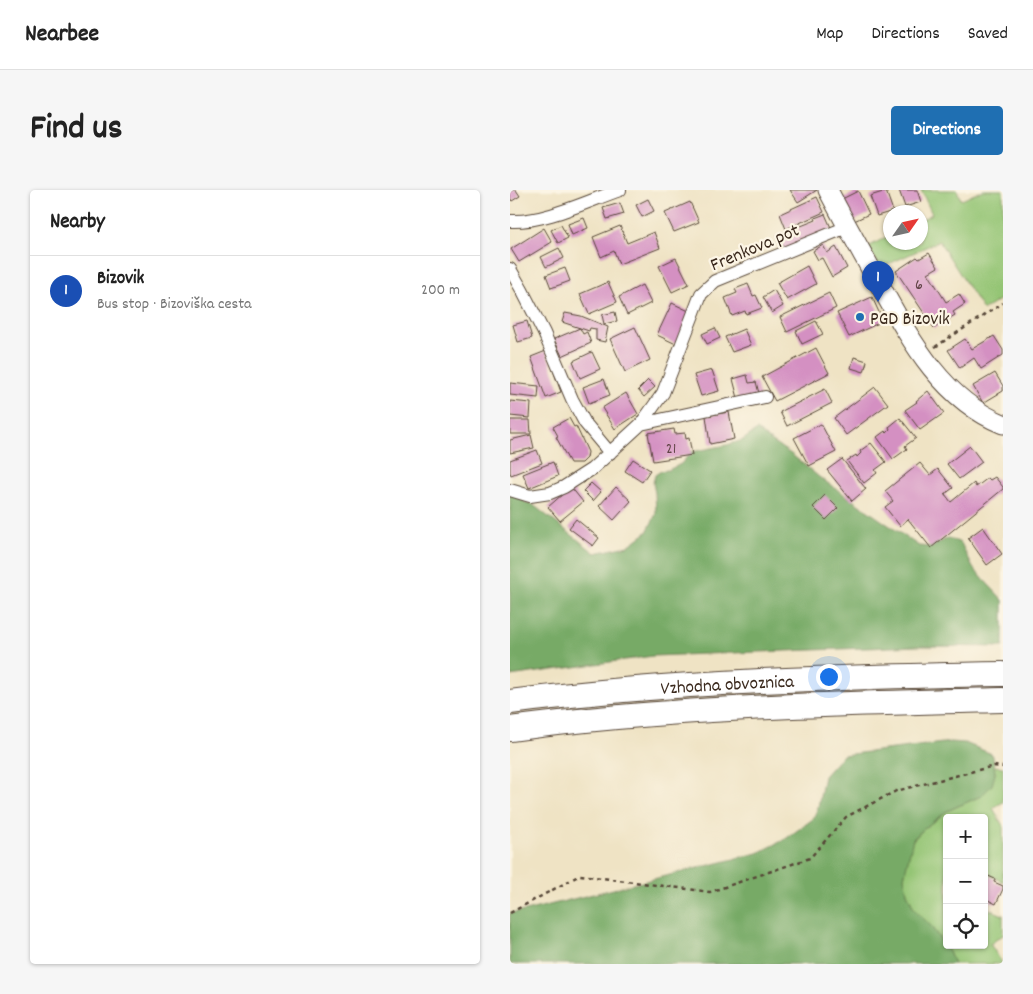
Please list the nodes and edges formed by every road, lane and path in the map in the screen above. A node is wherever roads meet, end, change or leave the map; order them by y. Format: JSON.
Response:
{"nodes":[{"id":1,"x":620,"y":190,"type":"edge"},
{"id":2,"x":828,"y":190,"type":"edge"},
{"id":3,"x":510,"y":222,"type":"edge"},
{"id":4,"x":847,"y":228,"type":"junction"},
{"id":5,"x":510,"y":269,"type":"edge"},
{"id":6,"x":1003,"y":303,"type":"edge"},
{"id":7,"x":923,"y":357,"type":"junction"},
{"id":8,"x":765,"y":398,"type":"dead end"},
{"id":9,"x":641,"y":424,"type":"junction"},
{"id":10,"x":1003,"y":424,"type":"edge"},
{"id":11,"x":610,"y":453,"type":"junction"},
{"id":12,"x":510,"y":490,"type":"edge"},
{"id":13,"x":1003,"y":674,"type":"edge"},
{"id":14,"x":1003,"y":700,"type":"edge"},
{"id":15,"x":510,"y":702,"type":"edge"},
{"id":16,"x":510,"y":729,"type":"edge"},
{"id":17,"x":1003,"y":767,"type":"edge"},
{"id":18,"x":510,"y":913,"type":"edge"}],
"edges":[{"from":1,"to":3,"type":"street"},
{"from":2,"to":4,"type":"street"},
{"from":4,"to":7,"type":"street"},
{"from":4,"to":9,"type":"street","name":"Frenkova pot"},
{"from":5,"to":11,"type":"street"},
{"from":6,"to":7,"type":"path"},
{"from":7,"to":10,"type":"street"},
{"from":8,"to":9,"type":"street"},
{"from":9,"to":11,"type":"street","name":"Frenkova pot"},
{"from":11,"to":12,"type":"street","name":"Frenkova pot"},
{"from":13,"to":15,"type":"highway","name":"Vzhodna obvoznica"},
{"from":14,"to":16,"type":"highway","name":"Vzhodna obvoznica"},
{"from":17,"to":18,"type":"path"}]}
